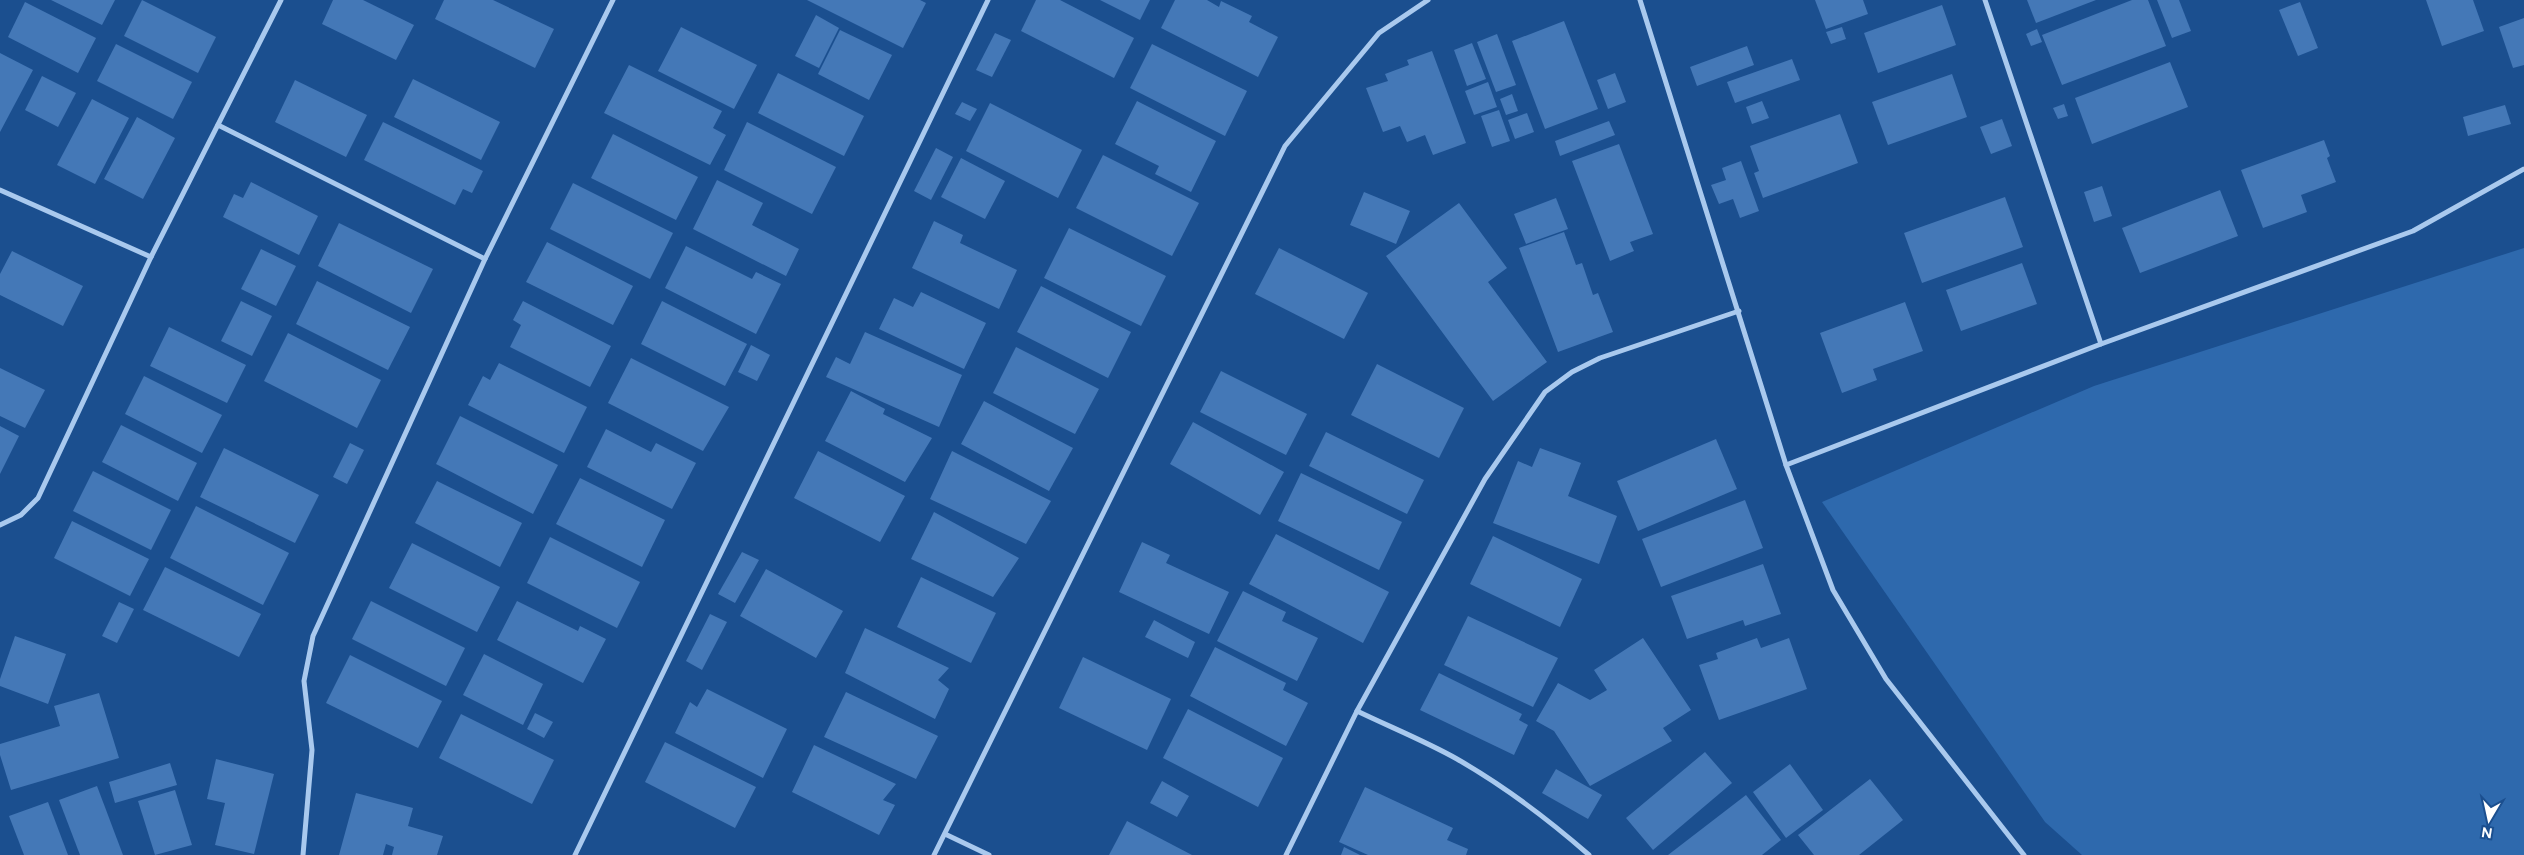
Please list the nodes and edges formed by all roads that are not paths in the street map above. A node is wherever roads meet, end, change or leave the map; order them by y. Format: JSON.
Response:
{"nodes":[{"id":1,"x":281,"y":0,"type":"edge"},
{"id":2,"x":612,"y":0,"type":"edge"},
{"id":3,"x":988,"y":0,"type":"edge"},
{"id":4,"x":1428,"y":0,"type":"edge"},
{"id":5,"x":1640,"y":0,"type":"edge"},
{"id":6,"x":1985,"y":0,"type":"edge"},
{"id":7,"x":218,"y":125,"type":"junction"},
{"id":8,"x":2524,"y":169,"type":"edge"},
{"id":9,"x":0,"y":190,"type":"edge"},
{"id":10,"x":151,"y":257,"type":"junction"},
{"id":11,"x":485,"y":258,"type":"junction"},
{"id":12,"x":1738,"y":311,"type":"junction"},
{"id":13,"x":2101,"y":344,"type":"junction"},
{"id":14,"x":1786,"y":465,"type":"junction"},
{"id":15,"x":0,"y":525,"type":"edge"},
{"id":16,"x":1357,"y":711,"type":"junction"},
{"id":17,"x":945,"y":834,"type":"junction"},
{"id":18,"x":304,"y":855,"type":"edge"},
{"id":19,"x":575,"y":855,"type":"edge"},
{"id":20,"x":934,"y":855,"type":"edge"},
{"id":21,"x":989,"y":855,"type":"edge"},
{"id":22,"x":1286,"y":855,"type":"edge"},
{"id":23,"x":1589,"y":855,"type":"edge"},
{"id":24,"x":2024,"y":855,"type":"edge"}],
"edges":[{"from":1,"to":7,"type":"street"},
{"from":2,"to":11,"type":"street"},
{"from":3,"to":19,"type":"street"},
{"from":4,"to":17,"type":"street"},
{"from":5,"to":12,"type":"street"},
{"from":6,"to":13,"type":"street"},
{"from":7,"to":10,"type":"street"},
{"from":7,"to":11,"type":"street"},
{"from":8,"to":13,"type":"street"},
{"from":9,"to":10,"type":"street"},
{"from":10,"to":15,"type":"street"},
{"from":11,"to":18,"type":"street"},
{"from":12,"to":14,"type":"street"},
{"from":12,"to":16,"type":"street"},
{"from":13,"to":14,"type":"street"},
{"from":14,"to":24,"type":"street"},
{"from":16,"to":22,"type":"street"},
{"from":16,"to":23,"type":"street"},
{"from":17,"to":20,"type":"street"},
{"from":17,"to":21,"type":"street"}]}
